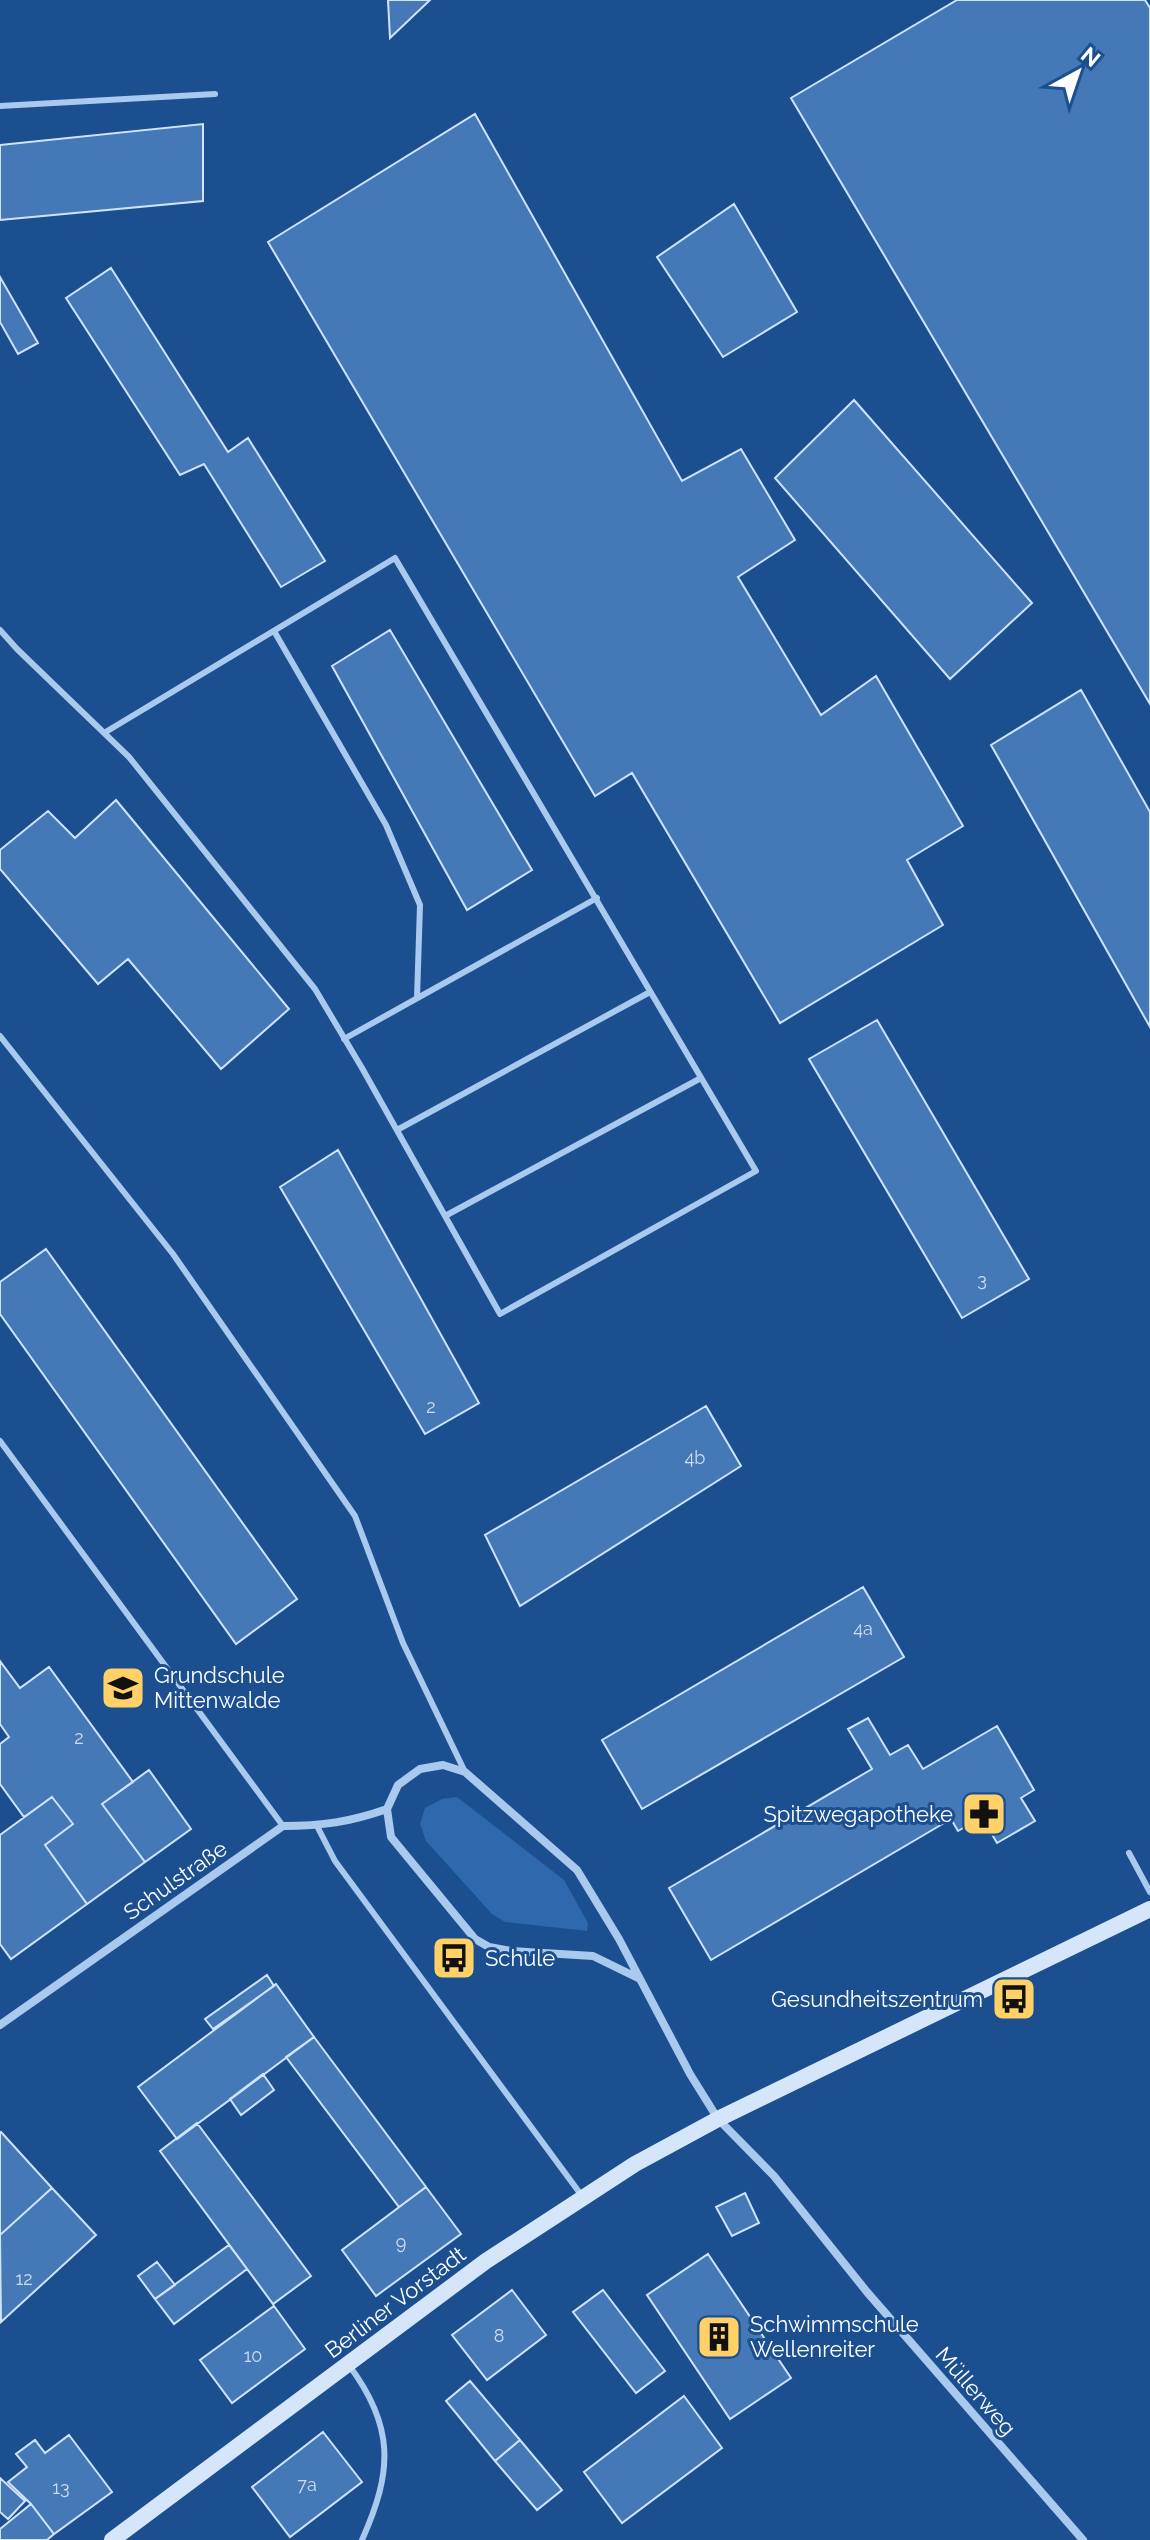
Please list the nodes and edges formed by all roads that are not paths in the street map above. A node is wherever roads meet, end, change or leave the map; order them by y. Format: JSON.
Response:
{"nodes":[{"id":1,"x":215,"y":94,"type":"dead end"},
{"id":2,"x":0,"y":106,"type":"edge"},
{"id":3,"x":274,"y":631,"type":"junction"},
{"id":4,"x":1,"y":634,"type":"edge"},
{"id":5,"x":104,"y":733,"type":"junction"},
{"id":6,"x":597,"y":898,"type":"junction"},
{"id":7,"x":650,"y":992,"type":"junction"},
{"id":8,"x":417,"y":998,"type":"junction"},
{"id":9,"x":0,"y":1036,"type":"edge"},
{"id":10,"x":344,"y":1039,"type":"junction"},
{"id":11,"x":701,"y":1078,"type":"junction"},
{"id":12,"x":397,"y":1130,"type":"junction"},
{"id":13,"x":445,"y":1216,"type":"junction"},
{"id":14,"x":0,"y":1441,"type":"edge"},
{"id":15,"x":465,"y":1772,"type":"junction"},
{"id":16,"x":387,"y":1809,"type":"junction"},
{"id":17,"x":283,"y":1826,"type":"junction"},
{"id":18,"x":317,"y":1826,"type":"junction"},
{"id":19,"x":1129,"y":1853,"type":"dead end"},
{"id":20,"x":1150,"y":1892,"type":"edge"},
{"id":21,"x":1150,"y":1909,"type":"edge"},
{"id":22,"x":640,"y":1979,"type":"junction"},
{"id":23,"x":0,"y":2025,"type":"edge"},
{"id":24,"x":718,"y":2119,"type":"junction"},
{"id":25,"x":582,"y":2196,"type":"junction"},
{"id":26,"x":348,"y":2364,"type":"junction"},
{"id":27,"x":112,"y":2540,"type":"edge"},
{"id":28,"x":362,"y":2540,"type":"edge"},
{"id":29,"x":1083,"y":2540,"type":"edge"}],
"edges":[{"from":1,"to":2,"type":"lane"},
{"from":3,"to":5,"type":"lane"},
{"from":3,"to":6,"type":"lane"},
{"from":3,"to":8,"type":"lane"},
{"from":4,"to":5,"type":"lane"},
{"from":5,"to":10,"type":"lane"},
{"from":6,"to":7,"type":"lane"},
{"from":6,"to":8,"type":"lane"},
{"from":7,"to":11,"type":"lane"},
{"from":7,"to":12,"type":"lane"},
{"from":8,"to":10,"type":"lane"},
{"from":9,"to":15,"type":"lane"},
{"from":10,"to":12,"type":"lane"},
{"from":11,"to":13,"type":"lane"},
{"from":11,"to":13,"type":"lane"},
{"from":12,"to":13,"type":"lane"},
{"from":14,"to":17,"type":"lane"},
{"from":15,"to":16,"type":"street"},
{"from":15,"to":22,"type":"street"},
{"from":16,"to":18,"type":"street"},
{"from":16,"to":22,"type":"street"},
{"from":17,"to":18,"type":"street"},
{"from":17,"to":23,"type":"street","name":"Schulstraße"},
{"from":18,"to":25,"type":"lane"},
{"from":19,"to":20,"type":"lane"},
{"from":21,"to":24,"type":"main road","name":"Berliner Vorstadt"},
{"from":22,"to":24,"type":"street"},
{"from":24,"to":25,"type":"main road","name":"Berliner Vorstadt"},
{"from":24,"to":29,"type":"street","name":"Müllerweg"},
{"from":25,"to":26,"type":"main road","name":"Berliner Vorstadt"},
{"from":26,"to":27,"type":"main road","name":"Berliner Vorstadt"},
{"from":26,"to":28,"type":"lane"}]}
